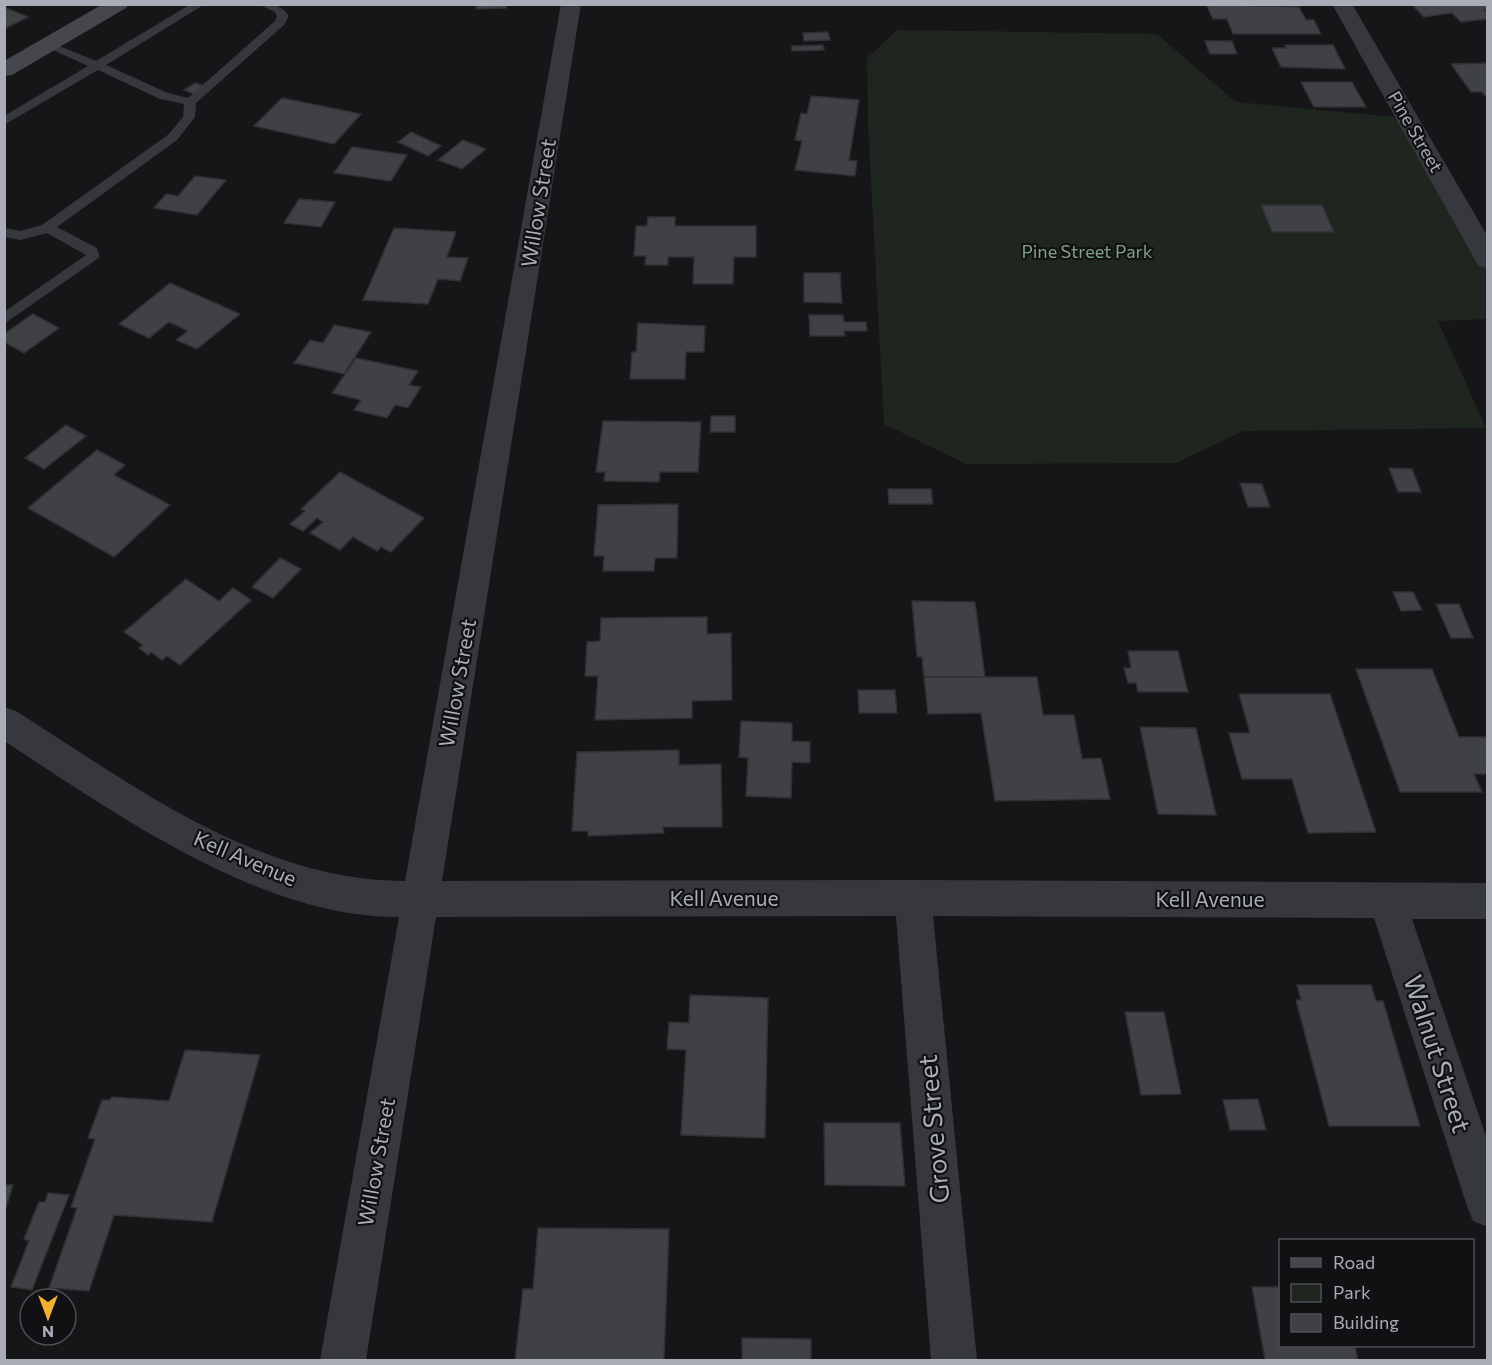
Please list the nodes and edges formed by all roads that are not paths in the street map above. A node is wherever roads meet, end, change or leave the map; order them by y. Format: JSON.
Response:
{"nodes":[{"id":1,"x":118,"y":4,"type":"edge"},
{"id":2,"x":200,"y":4,"type":"edge"},
{"id":3,"x":263,"y":4,"type":"edge"},
{"id":4,"x":571,"y":4,"type":"edge"},
{"id":5,"x":1342,"y":4,"type":"edge"},
{"id":6,"x":48,"y":45,"type":"junction"},
{"id":7,"x":98,"y":66,"type":"junction"},
{"id":8,"x":4,"y":70,"type":"edge"},
{"id":9,"x":190,"y":102,"type":"junction"},
{"id":10,"x":4,"y":121,"type":"edge"},
{"id":11,"x":47,"y":228,"type":"junction"},
{"id":12,"x":4,"y":232,"type":"edge"},
{"id":13,"x":1488,"y":260,"type":"edge"},
{"id":14,"x":4,"y":319,"type":"edge"},
{"id":15,"x":4,"y":722,"type":"edge"},
{"id":16,"x":422,"y":898,"type":"junction"},
{"id":17,"x":913,"y":898,"type":"junction"},
{"id":18,"x":1488,"y":901,"type":"edge"},
{"id":19,"x":1387,"y":902,"type":"junction"},
{"id":20,"x":1488,"y":1206,"type":"edge"},
{"id":21,"x":343,"y":1360,"type":"edge"},
{"id":22,"x":954,"y":1360,"type":"edge"}],
"edges":[{"from":1,"to":6,"type":"street"},
{"from":2,"to":7,"type":"lane"},
{"from":3,"to":9,"type":"lane"},
{"from":4,"to":16,"type":"street","name":"Willow Street"},
{"from":5,"to":13,"type":"street","name":"Pine Street"},
{"from":6,"to":7,"type":"lane"},
{"from":6,"to":8,"type":"street"},
{"from":7,"to":9,"type":"lane"},
{"from":7,"to":10,"type":"lane"},
{"from":9,"to":11,"type":"lane"},
{"from":11,"to":12,"type":"lane"},
{"from":11,"to":14,"type":"lane"},
{"from":15,"to":16,"type":"street","name":"Kell Avenue"},
{"from":16,"to":17,"type":"street","name":"Kell Avenue"},
{"from":16,"to":21,"type":"street","name":"Willow Street"},
{"from":17,"to":19,"type":"street","name":"Kell Avenue"},
{"from":17,"to":22,"type":"street","name":"Grove Street"},
{"from":18,"to":19,"type":"street","name":"Kell Avenue"},
{"from":19,"to":20,"type":"street","name":"Walnut Street"}]}
